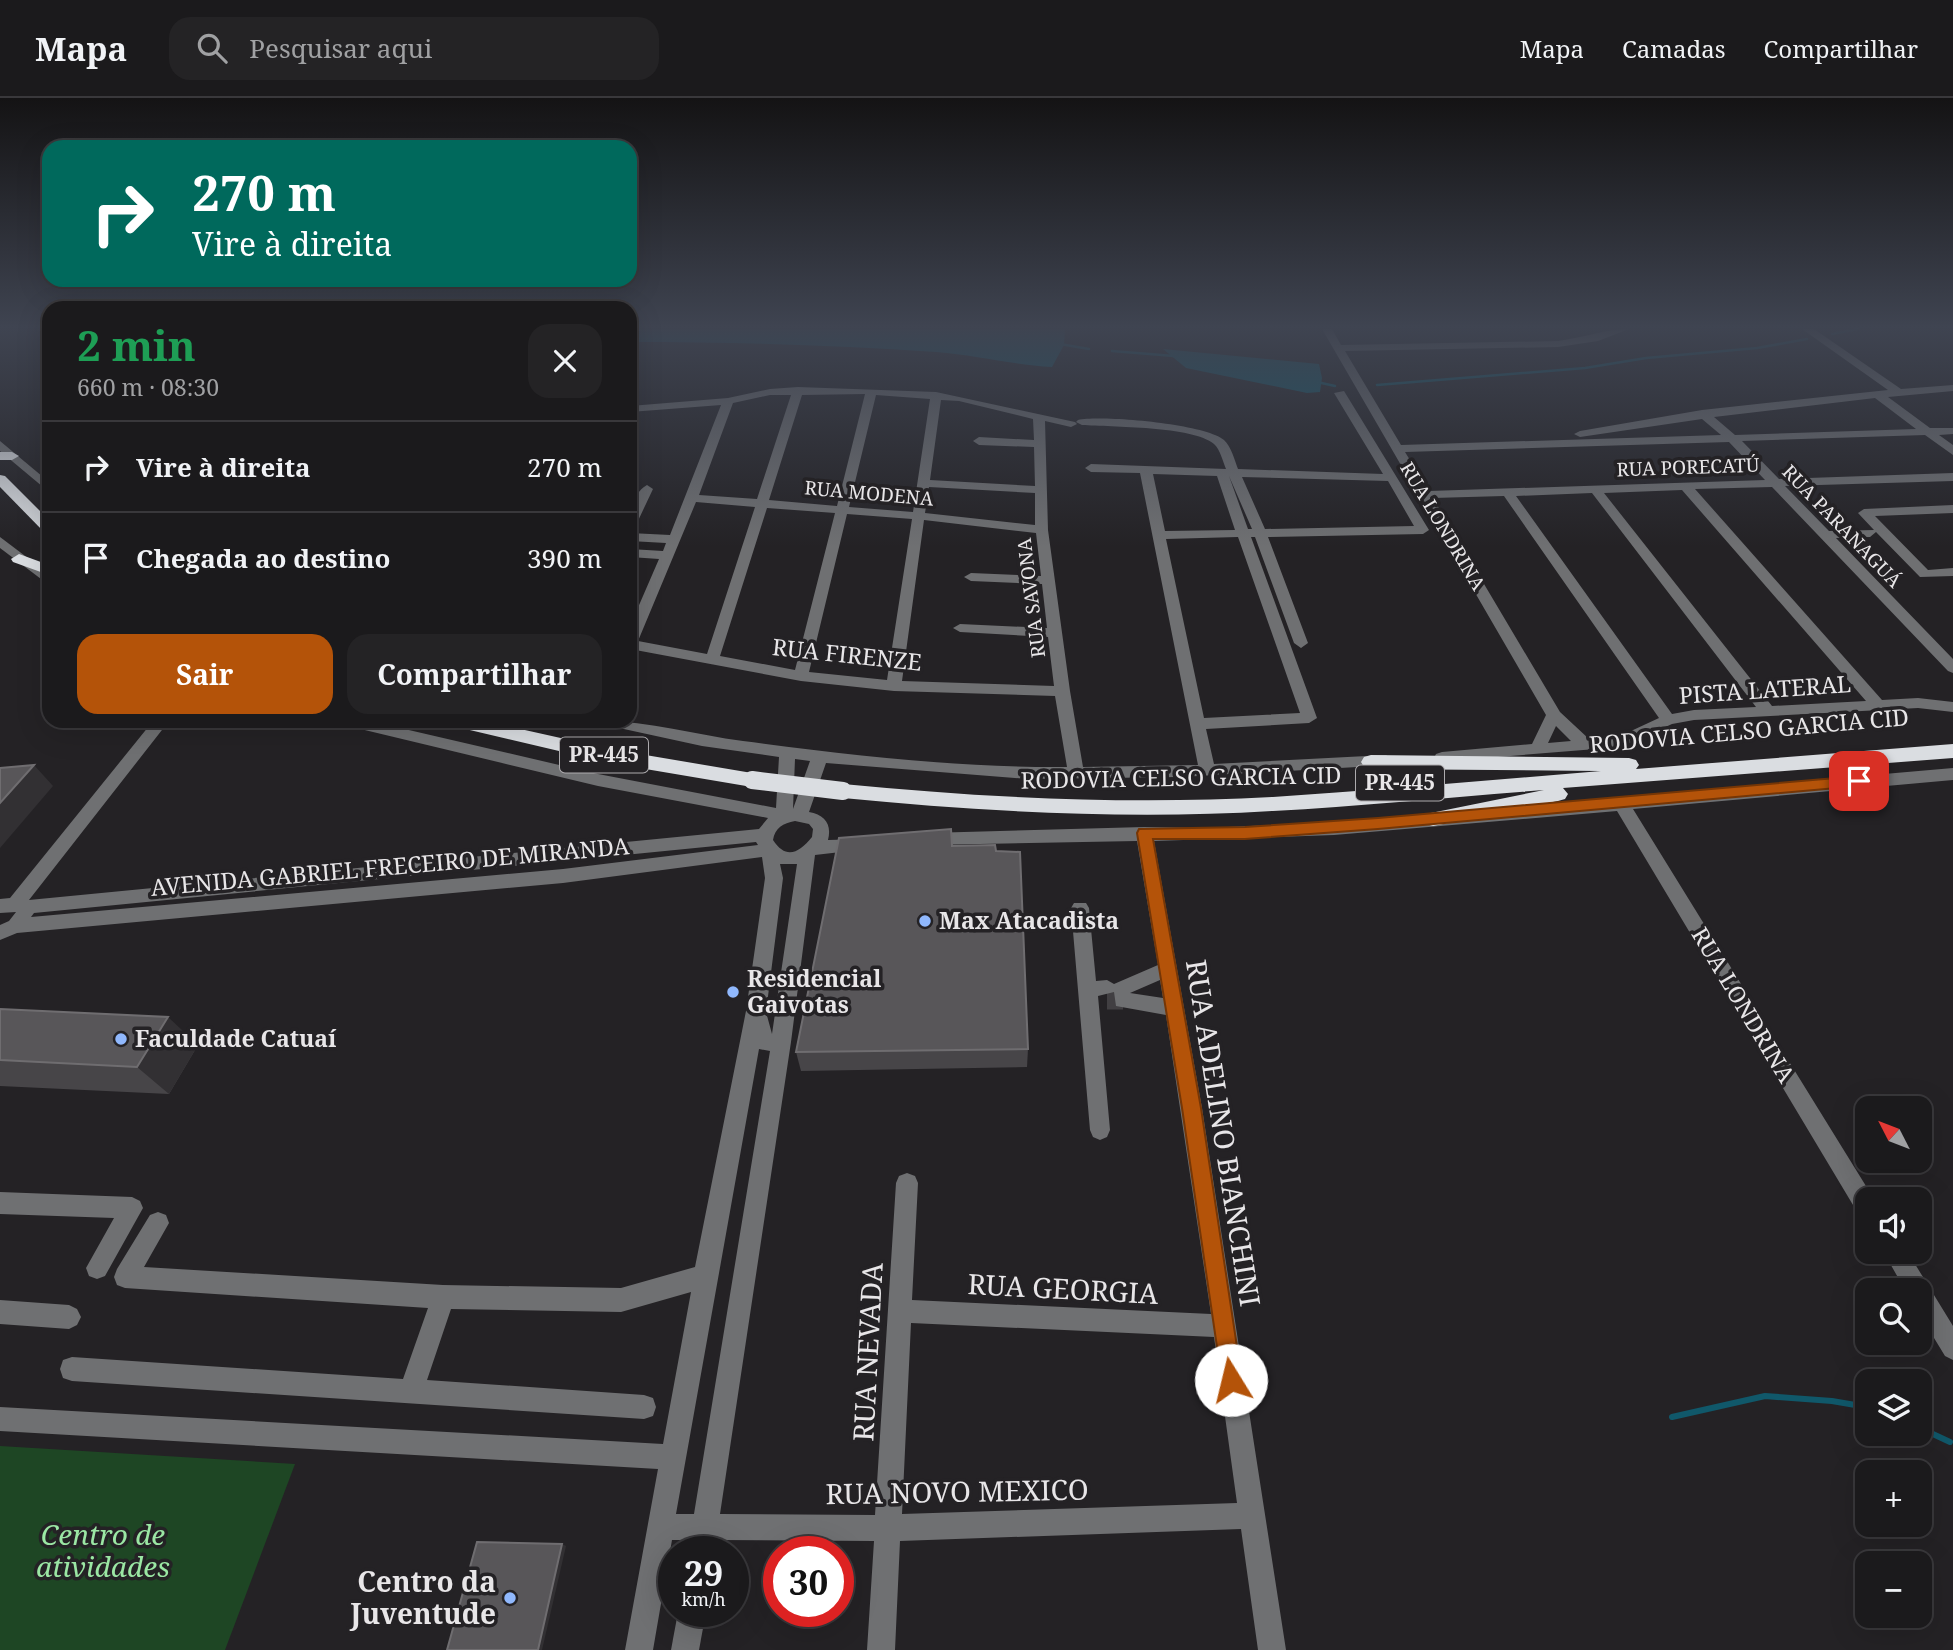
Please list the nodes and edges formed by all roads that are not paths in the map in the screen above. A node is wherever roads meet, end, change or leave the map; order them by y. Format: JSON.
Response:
{"nodes":[{"id":1,"x":723,"y":401,"type":"edge"},
{"id":2,"x":728,"y":401,"type":"edge"},
{"id":3,"x":793,"y":401,"type":"edge"},
{"id":4,"x":868,"y":401,"type":"edge"},
{"id":5,"x":935,"y":401,"type":"edge"},
{"id":6,"x":973,"y":401,"type":"edge"},
{"id":7,"x":1345,"y":401,"type":"edge"},
{"id":8,"x":1370,"y":401,"type":"edge"},
{"id":9,"x":1809,"y":401,"type":"edge"},
{"id":10,"x":1887,"y":401,"type":"edge"},
{"id":11,"x":637,"y":408,"type":"edge"},
{"id":12,"x":1702,"y":413,"type":"junction"},
{"id":13,"x":1039,"y":417,"type":"junction"},
{"id":14,"x":1953,"y":431,"type":"edge"},
{"id":15,"x":1930,"y":433,"type":"junction"},
{"id":16,"x":1732,"y":438,"type":"junction"},
{"id":17,"x":979,"y":441,"type":"dead end"},
{"id":18,"x":0,"y":444,"type":"edge"},
{"id":19,"x":1040,"y":444,"type":"junction"},
{"id":20,"x":1514,"y":445,"type":"junction"},
{"id":21,"x":1398,"y":449,"type":"junction"},
{"id":22,"x":1953,"y":451,"type":"edge"},
{"id":23,"x":6,"y":456,"type":"edge"},
{"id":24,"x":1091,"y":468,"type":"dead end"},
{"id":25,"x":1146,"y":471,"type":"junction"},
{"id":26,"x":1228,"y":474,"type":"junction"},
{"id":27,"x":1953,"y":477,"type":"edge"},
{"id":28,"x":42,"y":478,"type":"edge"},
{"id":29,"x":1392,"y":478,"type":"junction"},
{"id":30,"x":0,"y":479,"type":"edge"},
{"id":31,"x":924,"y":483,"type":"junction"},
{"id":32,"x":1773,"y":484,"type":"junction"},
{"id":33,"x":1686,"y":486,"type":"junction"},
{"id":34,"x":647,"y":489,"type":"dead end"},
{"id":35,"x":1041,"y":490,"type":"junction"},
{"id":36,"x":1596,"y":490,"type":"junction"},
{"id":37,"x":1508,"y":493,"type":"junction"},
{"id":38,"x":1425,"y":495,"type":"junction"},
{"id":39,"x":0,"y":499,"type":"edge"},
{"id":40,"x":692,"y":499,"type":"junction"},
{"id":41,"x":637,"y":501,"type":"edge"},
{"id":42,"x":761,"y":504,"type":"junction"},
{"id":43,"x":1953,"y":509,"type":"edge"},
{"id":44,"x":841,"y":510,"type":"junction"},
{"id":45,"x":919,"y":516,"type":"junction"},
{"id":46,"x":42,"y":522,"type":"edge"},
{"id":47,"x":1042,"y":530,"type":"junction"},
{"id":48,"x":1252,"y":533,"type":"junction"},
{"id":49,"x":1870,"y":533,"type":"dead end"},
{"id":50,"x":1159,"y":535,"type":"junction"},
{"id":51,"x":1824,"y":535,"type":"junction"},
{"id":52,"x":637,"y":537,"type":"edge"},
{"id":53,"x":42,"y":539,"type":"edge"},
{"id":54,"x":674,"y":539,"type":"junction"},
{"id":55,"x":0,"y":541,"type":"edge"},
{"id":56,"x":637,"y":554,"type":"edge"},
{"id":57,"x":668,"y":555,"type":"junction"},
{"id":58,"x":19,"y":559,"type":"junction"},
{"id":59,"x":42,"y":567,"type":"edge"},
{"id":60,"x":1953,"y":572,"type":"edge"},
{"id":61,"x":42,"y":576,"type":"edge"},
{"id":62,"x":971,"y":578,"type":"dead end"},
{"id":63,"x":1048,"y":580,"type":"junction"},
{"id":64,"x":637,"y":627,"type":"edge"},
{"id":65,"x":960,"y":628,"type":"dead end"},
{"id":66,"x":1055,"y":633,"type":"junction"},
{"id":67,"x":1301,"y":643,"type":"dead end"},
{"id":68,"x":637,"y":644,"type":"edge"},
{"id":69,"x":712,"y":660,"type":"junction"},
{"id":70,"x":1953,"y":668,"type":"edge"},
{"id":71,"x":801,"y":676,"type":"junction"},
{"id":72,"x":894,"y":686,"type":"junction"},
{"id":73,"x":1062,"y":691,"type":"junction"},
{"id":74,"x":1878,"y":705,"type":"junction"},
{"id":75,"x":1953,"y":707,"type":"edge"},
{"id":76,"x":1767,"y":710,"type":"junction"},
{"id":77,"x":1554,"y":715,"type":"junction"},
{"id":78,"x":1668,"y":719,"type":"junction"},
{"id":79,"x":1197,"y":724,"type":"junction"},
{"id":80,"x":637,"y":727,"type":"edge"},
{"id":81,"x":155,"y":728,"type":"edge"},
{"id":82,"x":378,"y":728,"type":"edge"},
{"id":83,"x":488,"y":728,"type":"edge"},
{"id":84,"x":537,"y":728,"type":"edge"},
{"id":85,"x":1953,"y":739,"type":"edge"},
{"id":86,"x":1586,"y":745,"type":"junction"},
{"id":87,"x":1537,"y":750,"type":"junction"},
{"id":88,"x":1953,"y":751,"type":"edge"},
{"id":89,"x":787,"y":752,"type":"junction"},
{"id":90,"x":820,"y":756,"type":"junction"},
{"id":91,"x":1371,"y":762,"type":"junction"},
{"id":92,"x":1629,"y":765,"type":"junction"},
{"id":93,"x":1207,"y":770,"type":"junction"},
{"id":94,"x":1076,"y":773,"type":"junction"},
{"id":95,"x":1953,"y":774,"type":"edge"},
{"id":96,"x":755,"y":775,"type":"junction"},
{"id":97,"x":1646,"y":776,"type":"junction"},
{"id":98,"x":845,"y":785,"type":"junction"},
{"id":99,"x":1620,"y":802,"type":"junction"},
{"id":100,"x":792,"y":816,"type":"junction"},
{"id":101,"x":1433,"y":819,"type":"junction"},
{"id":102,"x":1144,"y":833,"type":"junction"},
{"id":103,"x":914,"y":840,"type":"edge"},
{"id":104,"x":766,"y":843,"type":"junction"},
{"id":105,"x":872,"y":843,"type":"edge"},
{"id":106,"x":812,"y":850,"type":"junction"},
{"id":107,"x":14,"y":905,"type":"edge"},
{"id":108,"x":1080,"y":908,"type":"dead end"},
{"id":109,"x":7,"y":930,"type":"edge"},
{"id":110,"x":1168,"y":969,"type":"junction"},
{"id":111,"x":1106,"y":994,"type":"junction"},
{"id":112,"x":1174,"y":1008,"type":"junction"},
{"id":113,"x":756,"y":1011,"type":"junction"},
{"id":114,"x":781,"y":1042,"type":"junction"},
{"id":115,"x":1100,"y":1130,"type":"dead end"},
{"id":116,"x":907,"y":1184,"type":"dead end"},
{"id":117,"x":1855,"y":1188,"type":"edge"},
{"id":118,"x":0,"y":1203,"type":"edge"},
{"id":119,"x":158,"y":1223,"type":"dead end"},
{"id":120,"x":97,"y":1268,"type":"dead end"},
{"id":121,"x":705,"y":1276,"type":"junction"},
{"id":122,"x":443,"y":1297,"type":"junction"},
{"id":123,"x":900,"y":1311,"type":"junction"},
{"id":124,"x":0,"y":1312,"type":"edge"},
{"id":125,"x":1932,"y":1313,"type":"edge"},
{"id":126,"x":69,"y":1317,"type":"dead end"},
{"id":127,"x":1222,"y":1326,"type":"junction"},
{"id":128,"x":1953,"y":1348,"type":"edge"},
{"id":129,"x":72,"y":1369,"type":"dead end"},
{"id":130,"x":410,"y":1393,"type":"junction"},
{"id":131,"x":644,"y":1406,"type":"dead end"},
{"id":132,"x":0,"y":1419,"type":"edge"},
{"id":133,"x":674,"y":1457,"type":"junction"},
{"id":134,"x":1252,"y":1516,"type":"junction"},
{"id":135,"x":706,"y":1526,"type":"junction"},
{"id":136,"x":663,"y":1527,"type":"junction"},
{"id":137,"x":889,"y":1528,"type":"junction"},
{"id":138,"x":704,"y":1536,"type":"edge"},
{"id":139,"x":689,"y":1627,"type":"edge"},
{"id":140,"x":639,"y":1650,"type":"edge"},
{"id":141,"x":685,"y":1650,"type":"edge"},
{"id":142,"x":881,"y":1650,"type":"edge"},
{"id":143,"x":1272,"y":1650,"type":"edge"}],
"edges":[{"from":1,"to":11,"type":"street"},
{"from":2,"to":40,"type":"street"},
{"from":3,"to":42,"type":"street"},
{"from":4,"to":44,"type":"street"},
{"from":5,"to":31,"type":"street"},
{"from":6,"to":13,"type":"street"},
{"from":7,"to":29,"type":"street"},
{"from":8,"to":21,"type":"street","name":"RUA LONDRINA"},
{"from":9,"to":12,"type":"street"},
{"from":10,"to":15,"type":"street"},
{"from":12,"to":16,"type":"street","name":"RUA PARANAGUÁ"},
{"from":12,"to":20,"type":"street"},
{"from":13,"to":19,"type":"street","name":"RUA SAVONA"},
{"from":13,"to":26,"type":"street"},
{"from":14,"to":15,"type":"street"},
{"from":15,"to":16,"type":"street"},
{"from":15,"to":22,"type":"street"},
{"from":16,"to":20,"type":"street"},
{"from":16,"to":32,"type":"street","name":"RUA PARANAGUÁ"},
{"from":17,"to":19,"type":"street"},
{"from":18,"to":23,"type":"street"},
{"from":19,"to":35,"type":"street","name":"RUA SAVONA"},
{"from":20,"to":21,"type":"street"},
{"from":21,"to":38,"type":"street","name":"RUA LONDRINA"},
{"from":23,"to":28,"type":"street"},
{"from":24,"to":25,"type":"street"},
{"from":25,"to":26,"type":"street"},
{"from":25,"to":50,"type":"street"},
{"from":26,"to":29,"type":"street"},
{"from":26,"to":48,"type":"street"},
{"from":27,"to":32,"type":"street","name":"RUA PORECATÚ"},
{"from":29,"to":48,"type":"street"},
{"from":30,"to":46,"type":"highway"},
{"from":31,"to":35,"type":"street"},
{"from":31,"to":45,"type":"street"},
{"from":32,"to":33,"type":"street","name":"RUA PORECATÚ"},
{"from":32,"to":51,"type":"street","name":"RUA PARANAGUÁ"},
{"from":33,"to":36,"type":"street","name":"RUA PORECATÚ"},
{"from":33,"to":74,"type":"street"},
{"from":34,"to":41,"type":"street"},
{"from":35,"to":47,"type":"street","name":"RUA SAVONA"},
{"from":36,"to":37,"type":"street","name":"RUA PORECATÚ"},
{"from":36,"to":76,"type":"street"},
{"from":37,"to":38,"type":"street","name":"RUA PORECATÚ"},
{"from":37,"to":78,"type":"street"},
{"from":38,"to":77,"type":"street","name":"RUA LONDRINA"},
{"from":39,"to":53,"type":"highway"},
{"from":40,"to":42,"type":"street","name":"RUA MODENA"},
{"from":40,"to":54,"type":"street"},
{"from":42,"to":44,"type":"street","name":"RUA MODENA"},
{"from":42,"to":69,"type":"street"},
{"from":43,"to":60,"type":"street"},
{"from":44,"to":45,"type":"street","name":"RUA MODENA"},
{"from":44,"to":71,"type":"street"},
{"from":45,"to":47,"type":"street","name":"RUA MODENA"},
{"from":45,"to":72,"type":"street"},
{"from":47,"to":63,"type":"street","name":"RUA SAVONA"},
{"from":48,"to":50,"type":"street"},
{"from":48,"to":67,"type":"street"},
{"from":48,"to":79,"type":"street"},
{"from":49,"to":51,"type":"street"},
{"from":50,"to":79,"type":"street"},
{"from":51,"to":70,"type":"street","name":"RUA PARANAGUÁ"},
{"from":52,"to":54,"type":"street"},
{"from":54,"to":57,"type":"street"},
{"from":55,"to":58,"type":"street"},
{"from":56,"to":57,"type":"street"},
{"from":57,"to":64,"type":"street"},
{"from":58,"to":59,"type":"highway"},
{"from":58,"to":61,"type":"street"},
{"from":62,"to":63,"type":"street"},
{"from":63,"to":66,"type":"street","name":"RUA SAVONA"},
{"from":65,"to":66,"type":"street"},
{"from":66,"to":73,"type":"street","name":"RUA SAVONA"},
{"from":68,"to":69,"type":"street","name":"RUA FIRENZE"},
{"from":69,"to":71,"type":"street","name":"RUA FIRENZE"},
{"from":71,"to":72,"type":"street","name":"RUA FIRENZE"},
{"from":72,"to":73,"type":"street","name":"RUA FIRENZE"},
{"from":73,"to":94,"type":"street","name":"RUA SAVONA"},
{"from":74,"to":75,"type":"street","name":"PISTA LATERAL"},
{"from":74,"to":76,"type":"street","name":"PISTA LATERAL"},
{"from":76,"to":78,"type":"street","name":"PISTA LATERAL"},
{"from":77,"to":86,"type":"street","name":"RUA LONDRINA"},
{"from":77,"to":87,"type":"street"},
{"from":78,"to":86,"type":"street","name":"PISTA LATERAL"},
{"from":79,"to":93,"type":"street"},
{"from":80,"to":89,"type":"street","name":"PISTA LATERAL"},
{"from":81,"to":107,"type":"street"},
{"from":82,"to":100,"type":"street"},
{"from":83,"to":96,"type":"highway","name":"RODOVIA CELSO GARCIA CID","number":"PR-445"},
{"from":84,"to":96,"type":"highway","name":"RODOVIA CELSO GARCIA CID","number":"PR-445"},
{"from":85,"to":92,"type":"highway","name":"RODOVIA CELSO GARCIA CID","number":"PR-445"},
{"from":86,"to":87,"type":"street","name":"PISTA LATERAL"},
{"from":87,"to":91,"type":"street","name":"PISTA LATERAL"},
{"from":88,"to":97,"type":"highway","name":"RODOVIA CELSO GARCIA CID","number":"PR-445"},
{"from":89,"to":90,"type":"street","name":"PISTA LATERAL"},
{"from":89,"to":100,"type":"street"},
{"from":90,"to":94,"type":"street","name":"PISTA LATERAL"},
{"from":90,"to":100,"type":"street"},
{"from":91,"to":92,"type":"highway"},
{"from":91,"to":93,"type":"street","name":"PISTA LATERAL"},
{"from":92,"to":98,"type":"highway","name":"RODOVIA CELSO GARCIA CID","number":"PR-445"},
{"from":93,"to":94,"type":"street","name":"PISTA LATERAL"},
{"from":95,"to":99,"type":"street"},
{"from":96,"to":98,"type":"highway","name":"RODOVIA CELSO GARCIA CID","number":"PR-445","bridge":true},
{"from":97,"to":98,"type":"highway","name":"RODOVIA CELSO GARCIA CID","number":"PR-445"},
{"from":97,"to":101,"type":"highway"},
{"from":99,"to":101,"type":"street"},
{"from":99,"to":117,"type":"street","name":"RUA LONDRINA"},
{"from":100,"to":104,"type":"street"},
{"from":100,"to":106,"type":"street"},
{"from":101,"to":102,"type":"street"},
{"from":102,"to":103,"type":"street"},
{"from":102,"to":110,"type":"street","name":"RUA ADELINO BIANCHINI"},
{"from":104,"to":106,"type":"street"},
{"from":104,"to":107,"type":"street","name":"AVENIDA GABRIEL FRECEIRO DE MIRANDA"},
{"from":104,"to":109,"type":"street","name":"AVENIDA GABRIEL FRECEIRO DE MIRANDA"},
{"from":104,"to":113,"type":"street"},
{"from":105,"to":106,"type":"street"},
{"from":106,"to":114,"type":"street"},
{"from":107,"to":109,"type":"street"},
{"from":108,"to":111,"type":"street"},
{"from":110,"to":111,"type":"street"},
{"from":110,"to":112,"type":"street","name":"RUA ADELINO BIANCHINI"},
{"from":111,"to":112,"type":"street"},
{"from":111,"to":115,"type":"street"},
{"from":112,"to":127,"type":"street","name":"RUA ADELINO BIANCHINI"},
{"from":113,"to":114,"type":"street"},
{"from":113,"to":121,"type":"street"},
{"from":114,"to":135,"type":"street"},
{"from":116,"to":123,"type":"street","name":"RUA NEVADA"},
{"from":118,"to":120,"type":"street"},
{"from":119,"to":122,"type":"street"},
{"from":121,"to":122,"type":"street"},
{"from":121,"to":133,"type":"street"},
{"from":122,"to":130,"type":"street"},
{"from":123,"to":127,"type":"street","name":"RUA GEORGIA"},
{"from":123,"to":137,"type":"street","name":"RUA NEVADA"},
{"from":124,"to":126,"type":"street"},
{"from":125,"to":128,"type":"street"},
{"from":127,"to":134,"type":"street","name":"RUA ADELINO BIANCHINI"},
{"from":129,"to":130,"type":"street"},
{"from":130,"to":131,"type":"street"},
{"from":132,"to":133,"type":"street"},
{"from":133,"to":136,"type":"street"},
{"from":134,"to":137,"type":"street","name":"RUA NOVO MEXICO"},
{"from":134,"to":143,"type":"street","name":"RUA ADELINO BIANCHINI"},
{"from":135,"to":136,"type":"street","name":"RUA NOVO MEXICO"},
{"from":135,"to":137,"type":"street","name":"RUA NOVO MEXICO"},
{"from":135,"to":138,"type":"street"},
{"from":136,"to":140,"type":"street"},
{"from":137,"to":142,"type":"street","name":"RUA NEVADA"},
{"from":139,"to":141,"type":"street"}]}
